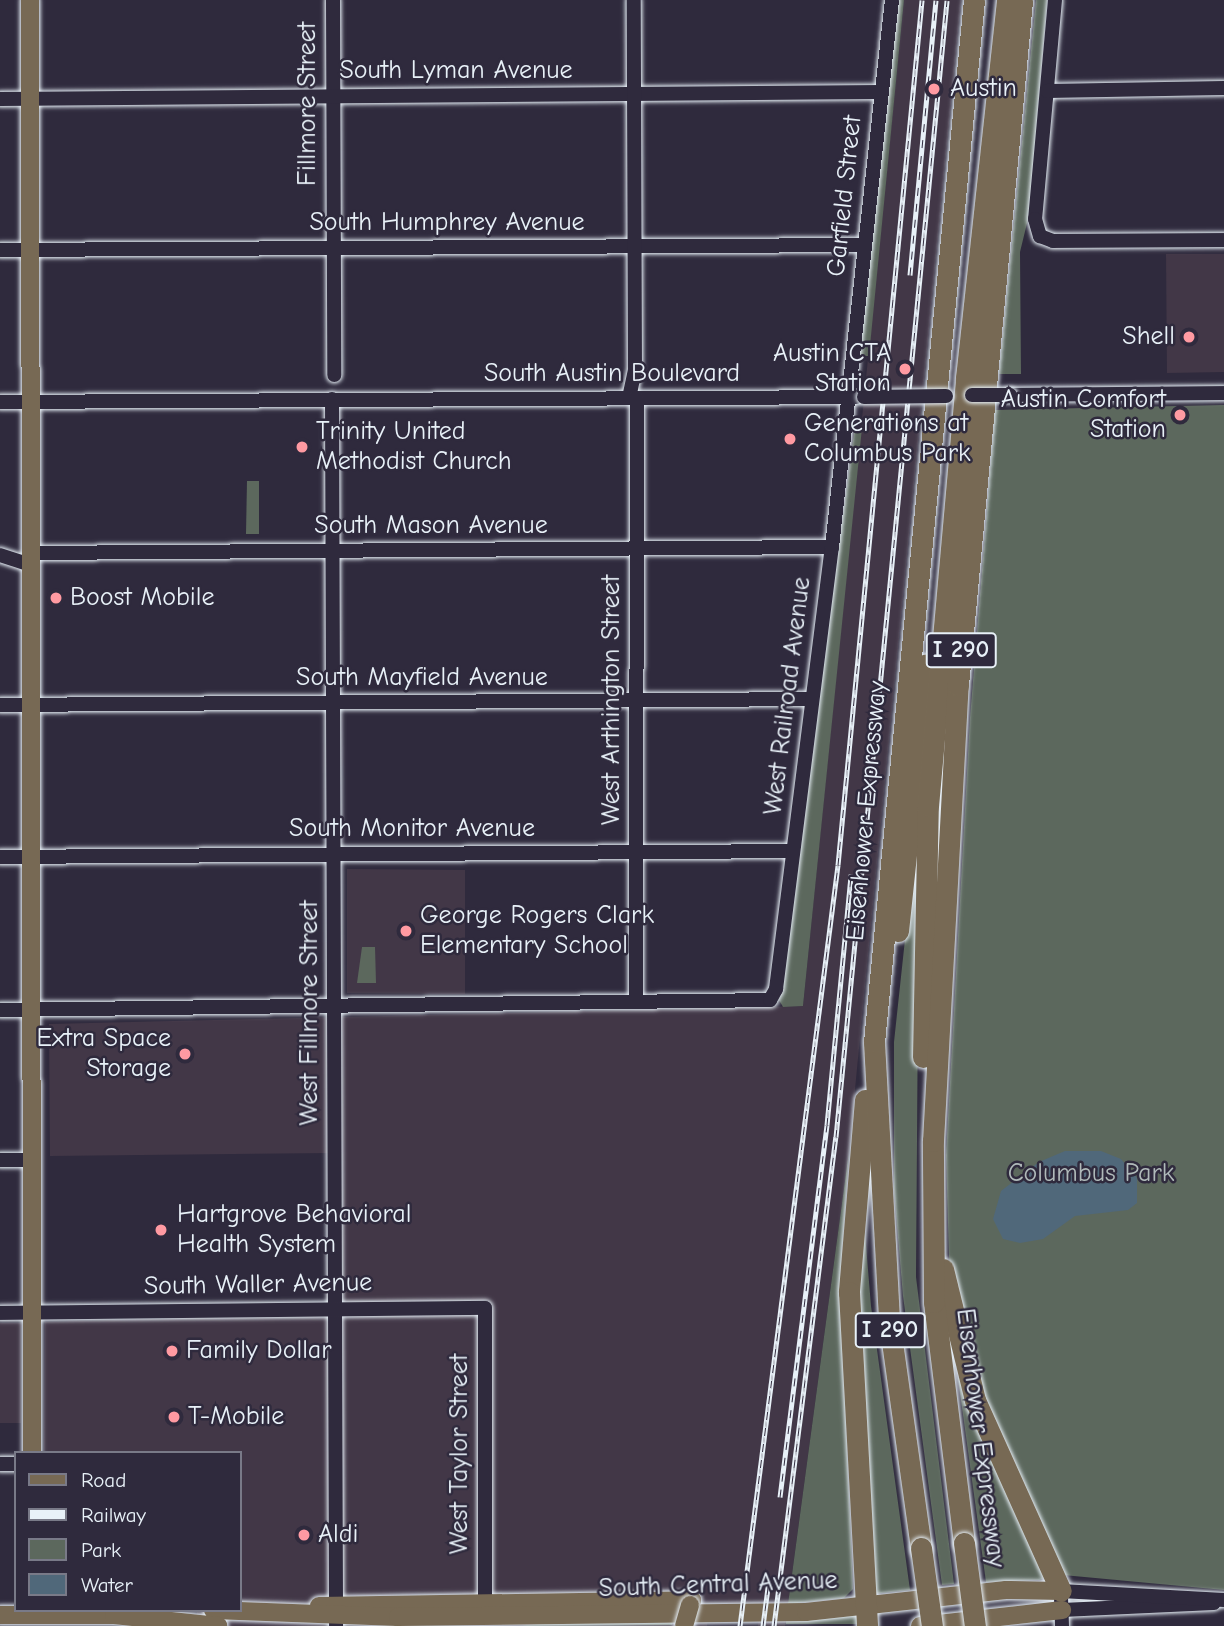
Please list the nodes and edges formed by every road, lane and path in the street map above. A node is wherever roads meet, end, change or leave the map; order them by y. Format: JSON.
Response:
{"nodes":[{"id":1,"x":30,"y":0,"type":"edge"},
{"id":2,"x":333,"y":0,"type":"edge"},
{"id":3,"x":634,"y":0,"type":"edge"},
{"id":4,"x":892,"y":0,"type":"edge"},
{"id":5,"x":974,"y":0,"type":"edge"},
{"id":6,"x":993,"y":0,"type":"edge"},
{"id":7,"x":1007,"y":0,"type":"edge"},
{"id":8,"x":1022,"y":0,"type":"edge"},
{"id":9,"x":1055,"y":0,"type":"edge"},
{"id":10,"x":1224,"y":88,"type":"edge"},
{"id":11,"x":1047,"y":91,"type":"junction"},
{"id":12,"x":881,"y":92,"type":"junction"},
{"id":13,"x":635,"y":94,"type":"junction"},
{"id":14,"x":333,"y":96,"type":"junction"},
{"id":15,"x":0,"y":99,"type":"edge"},
{"id":16,"x":30,"y":99,"type":"junction"},
{"id":17,"x":1224,"y":240,"type":"edge"},
{"id":18,"x":864,"y":245,"type":"junction"},
{"id":19,"x":634,"y":246,"type":"junction"},
{"id":20,"x":333,"y":248,"type":"junction"},
{"id":21,"x":0,"y":250,"type":"edge"},
{"id":22,"x":30,"y":250,"type":"junction"},
{"id":23,"x":334,"y":375,"type":"dead end"},
{"id":24,"x":1224,"y":393,"type":"edge"},
{"id":25,"x":959,"y":396,"type":"junction"},
{"id":26,"x":848,"y":397,"type":"junction"},
{"id":27,"x":633,"y":398,"type":"junction"},
{"id":28,"x":332,"y":400,"type":"junction"},
{"id":29,"x":0,"y":402,"type":"edge"},
{"id":30,"x":30,"y":402,"type":"junction"},
{"id":31,"x":832,"y":547,"type":"junction"},
{"id":32,"x":637,"y":549,"type":"junction"},
{"id":33,"x":333,"y":551,"type":"junction"},
{"id":34,"x":0,"y":555,"type":"edge"},
{"id":35,"x":31,"y":559,"type":"junction"},
{"id":36,"x":813,"y":699,"type":"junction"},
{"id":37,"x":636,"y":701,"type":"junction"},
{"id":38,"x":334,"y":703,"type":"junction"},
{"id":39,"x":0,"y":705,"type":"edge"},
{"id":40,"x":31,"y":705,"type":"junction"},
{"id":41,"x":793,"y":851,"type":"junction"},
{"id":42,"x":636,"y":852,"type":"junction"},
{"id":43,"x":334,"y":855,"type":"junction"},
{"id":44,"x":0,"y":857,"type":"edge"},
{"id":45,"x":31,"y":857,"type":"junction"},
{"id":46,"x":636,"y":1002,"type":"junction"},
{"id":47,"x":335,"y":1006,"type":"junction"},
{"id":48,"x":0,"y":1010,"type":"edge"},
{"id":49,"x":32,"y":1010,"type":"junction"},
{"id":50,"x":874,"y":1042,"type":"junction"},
{"id":51,"x":875,"y":1111,"type":"junction"},
{"id":52,"x":0,"y":1160,"type":"edge"},
{"id":53,"x":32,"y":1160,"type":"junction"},
{"id":54,"x":933,"y":1238,"type":"junction"},
{"id":55,"x":934,"y":1303,"type":"junction"},
{"id":56,"x":485,"y":1308,"type":"joint"},
{"id":57,"x":335,"y":1309,"type":"junction"},
{"id":58,"x":0,"y":1313,"type":"edge"},
{"id":59,"x":32,"y":1313,"type":"junction"},
{"id":60,"x":32,"y":1451,"type":"edge"},
{"id":61,"x":485,"y":1601,"type":"junction"},
{"id":62,"x":1224,"y":1601,"type":"edge"},
{"id":63,"x":1062,"y":1609,"type":"edge"},
{"id":64,"x":242,"y":1611,"type":"edge"},
{"id":65,"x":127,"y":1612,"type":"edge"},
{"id":66,"x":0,"y":1615,"type":"edge"},
{"id":67,"x":114,"y":1615,"type":"junction"},
{"id":68,"x":336,"y":1615,"type":"edge"},
{"id":69,"x":865,"y":1616,"type":"edge"},
{"id":70,"x":33,"y":1617,"type":"edge"},
{"id":71,"x":218,"y":1626,"type":"edge"},
{"id":72,"x":684,"y":1626,"type":"edge"},
{"id":73,"x":920,"y":1626,"type":"edge"},
{"id":74,"x":932,"y":1626,"type":"edge"},
{"id":75,"x":975,"y":1626,"type":"edge"}],
"edges":[{"from":1,"to":16,"type":"main road"},
{"from":2,"to":14,"type":"street","name":"Fillmore Street"},
{"from":3,"to":13,"type":"street","name":"West Arthington Street"},
{"from":4,"to":12,"type":"street","name":"Garfield Street"},
{"from":5,"to":50,"type":"highway","name":"Eisenhower Expressway","number":"I 290"},
{"from":6,"to":25,"type":"highway"},
{"from":7,"to":25,"type":"highway"},
{"from":8,"to":54,"type":"highway","name":"Eisenhower Expressway","number":"I 290"},
{"from":9,"to":11,"type":"street"},
{"from":10,"to":11,"type":"street"},
{"from":11,"to":17,"type":"street"},
{"from":12,"to":13,"type":"street","name":"South Lyman Avenue"},
{"from":12,"to":18,"type":"street","name":"Garfield Street"},
{"from":13,"to":14,"type":"street","name":"South Lyman Avenue"},
{"from":13,"to":19,"type":"street","name":"West Arthington Street"},
{"from":14,"to":16,"type":"street","name":"South Lyman Avenue"},
{"from":14,"to":20,"type":"street","name":"Fillmore Street"},
{"from":15,"to":16,"type":"street","name":"South Lyman Avenue"},
{"from":16,"to":22,"type":"main road"},
{"from":18,"to":19,"type":"street","name":"South Humphrey Avenue"},
{"from":18,"to":26,"type":"street","name":"Garfield Street"},
{"from":19,"to":20,"type":"street","name":"South Humphrey Avenue"},
{"from":19,"to":27,"type":"street","name":"West Arthington Street"},
{"from":20,"to":22,"type":"street","name":"South Humphrey Avenue"},
{"from":20,"to":23,"type":"street","name":"Fillmore Street"},
{"from":21,"to":22,"type":"street","name":"South Humphrey Avenue"},
{"from":22,"to":30,"type":"main road"},
{"from":24,"to":25,"type":"street","name":"South Austin Boulevard","bridge":true},
{"from":25,"to":26,"type":"street","name":"South Austin Boulevard","bridge":true},
{"from":25,"to":51,"type":"highway"},
{"from":25,"to":55,"type":"highway"},
{"from":26,"to":27,"type":"street","name":"South Austin Boulevard"},
{"from":26,"to":31,"type":"street","name":"West Railroad Avenue"},
{"from":27,"to":28,"type":"street","name":"South Austin Boulevard"},
{"from":27,"to":32,"type":"street","name":"West Arthington Street"},
{"from":28,"to":30,"type":"street","name":"South Austin Boulevard"},
{"from":28,"to":33,"type":"street","name":"West Fillmore Street"},
{"from":29,"to":30,"type":"street","name":"South Austin Boulevard"},
{"from":30,"to":35,"type":"main road"},
{"from":31,"to":32,"type":"street","name":"South Mason Avenue"},
{"from":31,"to":36,"type":"street","name":"West Railroad Avenue"},
{"from":32,"to":33,"type":"street","name":"South Mason Avenue"},
{"from":32,"to":37,"type":"street","name":"West Arthington Street"},
{"from":33,"to":35,"type":"street","name":"South Mason Avenue"},
{"from":33,"to":38,"type":"street","name":"West Fillmore Street"},
{"from":34,"to":35,"type":"street","name":"South Mason Avenue"},
{"from":35,"to":40,"type":"main road"},
{"from":36,"to":37,"type":"street","name":"South Mayfield Avenue"},
{"from":36,"to":41,"type":"street","name":"West Railroad Avenue"},
{"from":37,"to":38,"type":"street","name":"South Mayfield Avenue"},
{"from":37,"to":42,"type":"street","name":"West Arthington Street"},
{"from":38,"to":40,"type":"street","name":"South Mayfield Avenue"},
{"from":38,"to":43,"type":"street","name":"West Fillmore Street"},
{"from":39,"to":40,"type":"street","name":"South Mayfield Avenue"},
{"from":40,"to":45,"type":"main road"},
{"from":41,"to":42,"type":"street","name":"South Monitor Avenue"},
{"from":41,"to":46,"type":"street","name":"West Railroad Avenue"},
{"from":42,"to":43,"type":"street","name":"South Monitor Avenue"},
{"from":42,"to":46,"type":"street","name":"West Arthington Street"},
{"from":43,"to":45,"type":"street","name":"South Monitor Avenue"},
{"from":43,"to":47,"type":"street","name":"West Fillmore Street"},
{"from":44,"to":45,"type":"street","name":"South Monitor Avenue"},
{"from":45,"to":49,"type":"main road"},
{"from":46,"to":47,"type":"street"},
{"from":47,"to":49,"type":"street"},
{"from":47,"to":57,"type":"street","name":"West Fillmore Street"},
{"from":48,"to":49,"type":"street"},
{"from":49,"to":53,"type":"main road"},
{"from":50,"to":51,"type":"highway","name":"Eisenhower Expressway","number":"I 290"},
{"from":50,"to":69,"type":"highway"},
{"from":51,"to":74,"type":"highway","name":"Eisenhower Expressway","number":"I 290","bridge":true},
{"from":52,"to":53,"type":"street"},
{"from":53,"to":59,"type":"main road"},
{"from":54,"to":55,"type":"highway","name":"Eisenhower Expressway","number":"I 290"},
{"from":54,"to":63,"type":"highway"},
{"from":55,"to":75,"type":"highway","name":"Eisenhower Expressway","number":"I 290","bridge":true},
{"from":56,"to":57,"type":"street","name":"South Waller Avenue"},
{"from":56,"to":61,"type":"street","name":"West Taylor Street"},
{"from":57,"to":59,"type":"street","name":"South Waller Avenue"},
{"from":57,"to":68,"type":"street","name":"West Fillmore Street"},
{"from":58,"to":59,"type":"street","name":"South Waller Avenue"},
{"from":59,"to":60,"type":"main road"},
{"from":61,"to":68,"type":"main road"},
{"from":61,"to":72,"type":"main road","bridge":true},
{"from":62,"to":63,"type":"street","name":"South Central Avenue"},
{"from":63,"to":69,"type":"main road","name":"South Central Avenue"},
{"from":63,"to":73,"type":"main road","name":"South Central Avenue"},
{"from":64,"to":68,"type":"main road"},
{"from":65,"to":67,"type":"main road"},
{"from":66,"to":70,"type":"main road"},
{"from":67,"to":70,"type":"main road"},
{"from":67,"to":71,"type":"main road"},
{"from":68,"to":69,"type":"main road","name":"South Central Avenue"}]}
